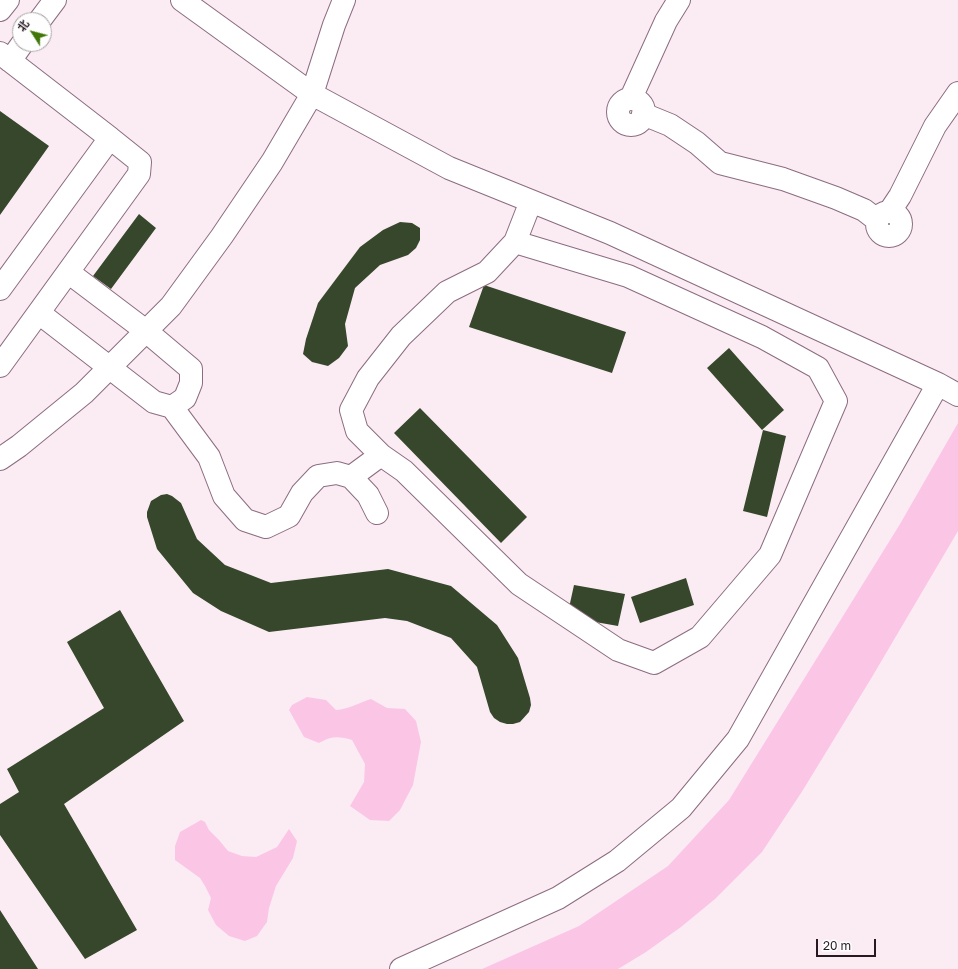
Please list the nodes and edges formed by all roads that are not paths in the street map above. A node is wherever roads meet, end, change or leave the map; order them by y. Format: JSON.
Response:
{"nodes":[{"id":1,"x":8,"y":0,"type":"edge"},
{"id":2,"x":55,"y":0,"type":"edge"},
{"id":3,"x":182,"y":0,"type":"edge"},
{"id":4,"x":344,"y":0,"type":"edge"},
{"id":5,"x":678,"y":0,"type":"edge"},
{"id":6,"x":0,"y":10,"type":"edge"},
{"id":7,"x":46,"y":12,"type":"edge"},
{"id":8,"x":11,"y":52,"type":"edge"},
{"id":9,"x":958,"y":93,"type":"edge"},
{"id":10,"x":312,"y":94,"type":"junction"},
{"id":11,"x":110,"y":138,"type":"junction"},
{"id":12,"x":531,"y":201,"type":"junction"},
{"id":13,"x":515,"y":242,"type":"junction"},
{"id":14,"x":68,"y":272,"type":"junction"},
{"id":15,"x":0,"y":289,"type":"edge"},
{"id":16,"x":39,"y":313,"type":"junction"},
{"id":17,"x":146,"y":331,"type":"junction"},
{"id":18,"x":0,"y":366,"type":"edge"},
{"id":19,"x":110,"y":368,"type":"junction"},
{"id":20,"x":938,"y":384,"type":"junction"},
{"id":21,"x":958,"y":395,"type":"edge"},
{"id":22,"x":172,"y":407,"type":"junction"},
{"id":23,"x":382,"y":455,"type":"junction"},
{"id":24,"x":0,"y":459,"type":"edge"},
{"id":25,"x":351,"y":477,"type":"junction"},
{"id":26,"x":377,"y":513,"type":"dead end"},
{"id":27,"x":401,"y":969,"type":"edge"}],
"edges":[{"from":1,"to":6,"type":"street"},
{"from":2,"to":7,"type":"street"},
{"from":3,"to":10,"type":"street"},
{"from":4,"to":10,"type":"street"},
{"from":5,"to":9,"type":"street"},
{"from":8,"to":11,"type":"street"},
{"from":10,"to":12,"type":"street"},
{"from":10,"to":17,"type":"street"},
{"from":11,"to":14,"type":"street"},
{"from":11,"to":15,"type":"street"},
{"from":12,"to":13,"type":"street"},
{"from":12,"to":20,"type":"street"},
{"from":13,"to":23,"type":"street"},
{"from":13,"to":23,"type":"street"},
{"from":14,"to":16,"type":"street"},
{"from":14,"to":17,"type":"street"},
{"from":16,"to":18,"type":"street"},
{"from":16,"to":19,"type":"street"},
{"from":17,"to":19,"type":"street"},
{"from":17,"to":22,"type":"street"},
{"from":19,"to":22,"type":"street"},
{"from":19,"to":24,"type":"street"},
{"from":20,"to":21,"type":"street"},
{"from":20,"to":27,"type":"street"},
{"from":22,"to":25,"type":"street"},
{"from":23,"to":25,"type":"street"},
{"from":25,"to":26,"type":"street"}]}
